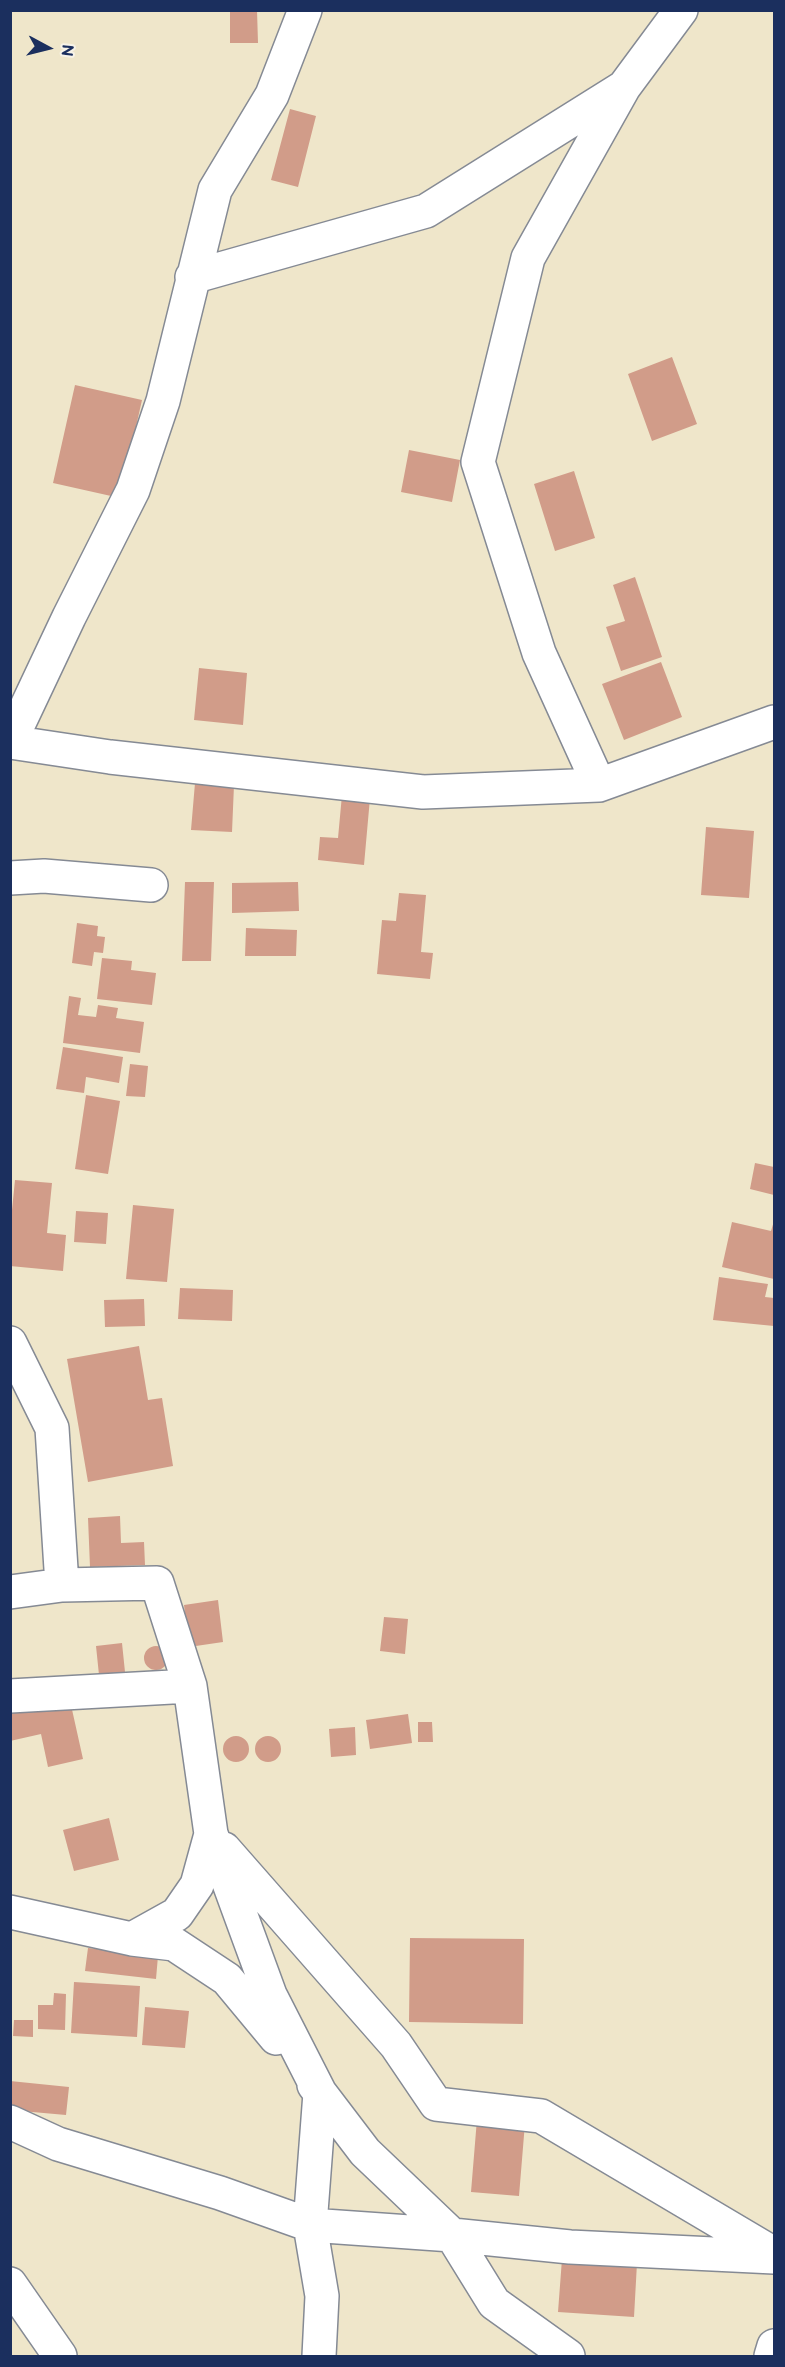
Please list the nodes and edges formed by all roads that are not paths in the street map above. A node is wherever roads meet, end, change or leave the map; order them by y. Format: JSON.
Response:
{"nodes":[{"id":1,"x":305,"y":10,"type":"edge"},
{"id":2,"x":681,"y":10,"type":"edge"},
{"id":3,"x":624,"y":87,"type":"junction"},
{"id":4,"x":192,"y":277,"type":"junction"},
{"id":5,"x":774,"y":722,"type":"edge"},
{"id":6,"x":599,"y":785,"type":"junction"},
{"id":7,"x":10,"y":878,"type":"edge"},
{"id":8,"x":151,"y":885,"type":"dead end"},
{"id":9,"x":10,"y":1343,"type":"edge"},
{"id":10,"x":62,"y":1585,"type":"junction"},
{"id":11,"x":10,"y":1592,"type":"edge"},
{"id":12,"x":190,"y":1686,"type":"junction"},
{"id":13,"x":10,"y":1696,"type":"edge"},
{"id":14,"x":211,"y":1834,"type":"junction"},
{"id":15,"x":10,"y":1912,"type":"edge"},
{"id":16,"x":132,"y":1939,"type":"junction"},
{"id":17,"x":320,"y":2093,"type":"junction"},
{"id":18,"x":10,"y":2122,"type":"edge"},
{"id":19,"x":310,"y":2225,"type":"junction"},
{"id":20,"x":452,"y":2235,"type":"junction"},
{"id":21,"x":774,"y":2256,"type":"edge"},
{"id":22,"x":10,"y":2284,"type":"edge"},
{"id":23,"x":774,"y":2346,"type":"edge"},
{"id":24,"x":60,"y":2356,"type":"edge"},
{"id":25,"x":319,"y":2356,"type":"edge"},
{"id":26,"x":568,"y":2356,"type":"edge"},
{"id":27,"x":771,"y":2356,"type":"edge"}],
"edges":[{"from":1,"to":4,"type":"street"},
{"from":2,"to":3,"type":"street"},
{"from":3,"to":4,"type":"street"},
{"from":3,"to":6,"type":"street"},
{"from":4,"to":6,"type":"street"},
{"from":5,"to":6,"type":"street"},
{"from":7,"to":8,"type":"street"},
{"from":9,"to":10,"type":"street"},
{"from":10,"to":11,"type":"street"},
{"from":10,"to":12,"type":"street"},
{"from":12,"to":13,"type":"street"},
{"from":12,"to":14,"type":"street"},
{"from":14,"to":16,"type":"street"},
{"from":14,"to":17,"type":"street"},
{"from":14,"to":21,"type":"street"},
{"from":15,"to":16,"type":"street"},
{"from":16,"to":17,"type":"street"},
{"from":17,"to":19,"type":"street"},
{"from":17,"to":20,"type":"street"},
{"from":18,"to":19,"type":"street"},
{"from":19,"to":20,"type":"street"},
{"from":19,"to":25,"type":"street"},
{"from":20,"to":21,"type":"street"},
{"from":20,"to":26,"type":"street"},
{"from":22,"to":24,"type":"street"},
{"from":23,"to":27,"type":"street"}]}
